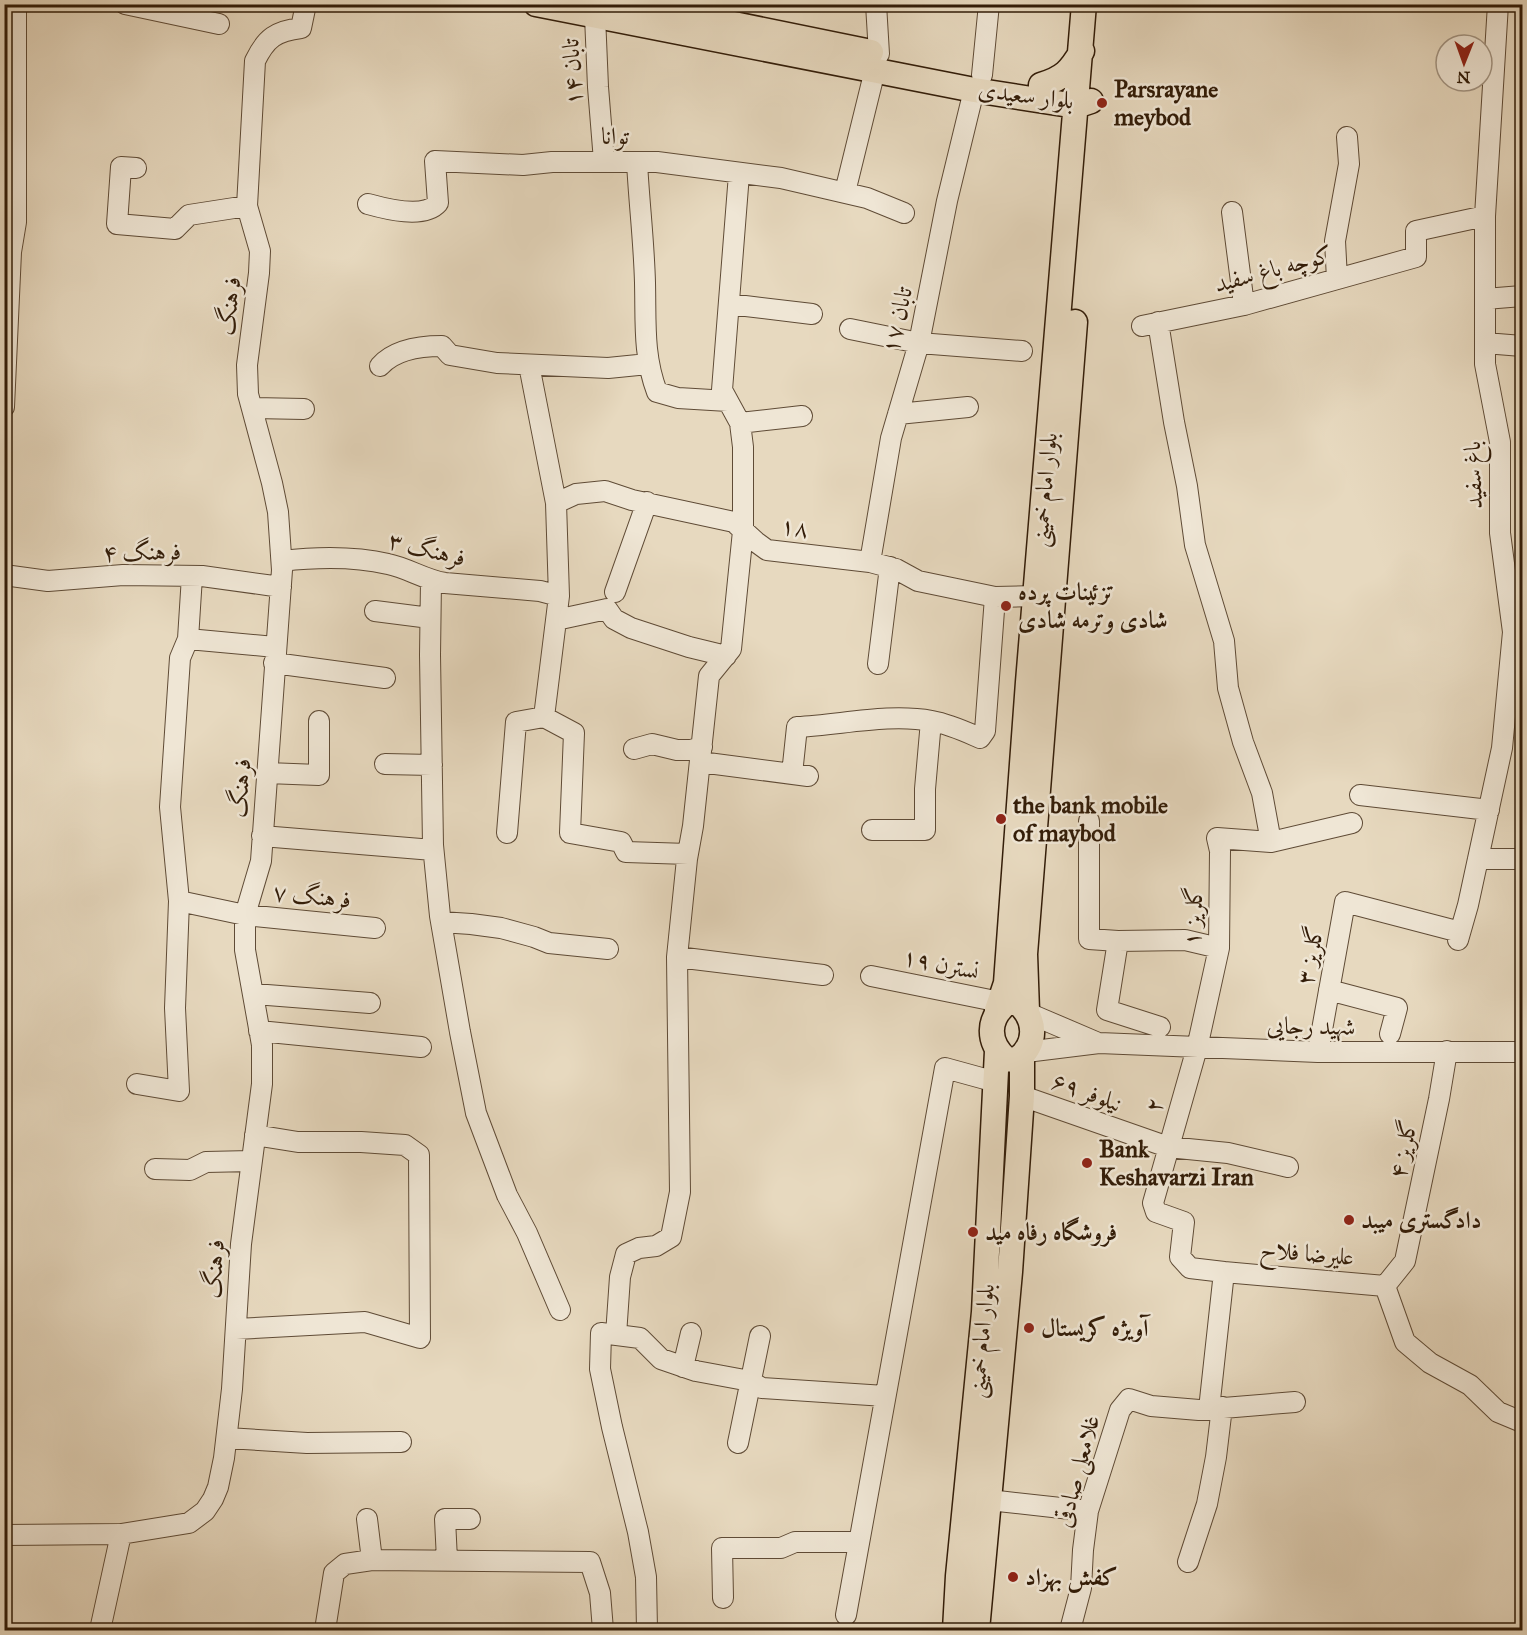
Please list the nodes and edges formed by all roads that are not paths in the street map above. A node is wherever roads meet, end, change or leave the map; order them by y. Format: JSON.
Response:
{"nodes":[{"id":1,"x":16,"y":4,"type":"edge"},
{"id":2,"x":125,"y":4,"type":"edge"},
{"id":3,"x":306,"y":4,"type":"edge"},
{"id":4,"x":536,"y":4,"type":"edge"},
{"id":5,"x":876,"y":4,"type":"edge"},
{"id":6,"x":989,"y":4,"type":"edge"},
{"id":7,"x":1084,"y":4,"type":"edge"},
{"id":8,"x":1098,"y":4,"type":"edge"},
{"id":9,"x":1498,"y":4,"type":"edge"},
{"id":10,"x":157,"y":8,"type":"edge"},
{"id":11,"x":641,"y":12,"type":"edge"},
{"id":12,"x":595,"y":16,"type":"junction"},
{"id":13,"x":219,"y":24,"type":"dead end"},
{"id":14,"x":1082,"y":51,"type":"junction"},
{"id":15,"x":877,"y":62,"type":"junction"},
{"id":16,"x":978,"y":82,"type":"junction"},
{"id":17,"x":1039,"y":93,"type":"junction"},
{"id":18,"x":1082,"y":99,"type":"junction"},
{"id":19,"x":1347,"y":137,"type":"dead end"},
{"id":20,"x":1073,"y":146,"type":"junction"},
{"id":21,"x":604,"y":161,"type":"junction"},
{"id":22,"x":637,"y":162,"type":"junction"},
{"id":23,"x":136,"y":168,"type":"dead end"},
{"id":24,"x":739,"y":174,"type":"junction"},
{"id":25,"x":845,"y":192,"type":"junction"},
{"id":26,"x":368,"y":204,"type":"dead end"},
{"id":27,"x":247,"y":206,"type":"junction"},
{"id":28,"x":1232,"y":212,"type":"dead end"},
{"id":29,"x":904,"y":213,"type":"dead end"},
{"id":30,"x":1485,"y":216,"type":"junction"},
{"id":31,"x":8,"y":252,"type":"edge"},
{"id":32,"x":1337,"y":279,"type":"junction"},
{"id":33,"x":1522,"y":296,"type":"edge"},
{"id":34,"x":1485,"y":299,"type":"junction"},
{"id":35,"x":729,"y":304,"type":"junction"},
{"id":36,"x":1244,"y":305,"type":"junction"},
{"id":37,"x":812,"y":314,"type":"dead end"},
{"id":38,"x":850,"y":329,"type":"dead end"},
{"id":39,"x":919,"y":343,"type":"junction"},
{"id":40,"x":1485,"y":343,"type":"junction"},
{"id":41,"x":1522,"y":346,"type":"edge"},
{"id":42,"x":1022,"y":351,"type":"dead end"},
{"id":43,"x":648,"y":364,"type":"junction"},
{"id":44,"x":529,"y":365,"type":"junction"},
{"id":45,"x":380,"y":366,"type":"dead end"},
{"id":46,"x":728,"y":401,"type":"junction"},
{"id":47,"x":4,"y":407,"type":"edge"},
{"id":48,"x":969,"y":407,"type":"dead end"},
{"id":49,"x":252,"y":408,"type":"junction"},
{"id":50,"x":304,"y":409,"type":"dead end"},
{"id":51,"x":898,"y":414,"type":"junction"},
{"id":52,"x":802,"y":416,"type":"dead end"},
{"id":53,"x":740,"y":423,"type":"junction"},
{"id":54,"x":647,"y":502,"type":"junction"},
{"id":55,"x":556,"y":503,"type":"junction"},
{"id":56,"x":743,"y":531,"type":"junction"},
{"id":57,"x":282,"y":561,"type":"junction"},
{"id":58,"x":870,"y":562,"type":"junction"},
{"id":59,"x":890,"y":567,"type":"junction"},
{"id":60,"x":4,"y":575,"type":"edge"},
{"id":61,"x":192,"y":576,"type":"junction"},
{"id":62,"x":431,"y":581,"type":"junction"},
{"id":63,"x":281,"y":587,"type":"junction"},
{"id":64,"x":615,"y":592,"type":"dead end"},
{"id":65,"x":559,"y":596,"type":"junction"},
{"id":66,"x":1035,"y":596,"type":"junction"},
{"id":67,"x":995,"y":597,"type":"junction"},
{"id":68,"x":375,"y":611,"type":"dead end"},
{"id":69,"x":430,"y":618,"type":"junction"},
{"id":70,"x":556,"y":620,"type":"junction"},
{"id":71,"x":188,"y":639,"type":"junction"},
{"id":72,"x":275,"y":655,"type":"junction"},
{"id":73,"x":726,"y":656,"type":"junction"},
{"id":74,"x":878,"y":664,"type":"dead end"},
{"id":75,"x":385,"y":678,"type":"dead end"},
{"id":76,"x":544,"y":717,"type":"junction"},
{"id":77,"x":319,"y":721,"type":"dead end"},
{"id":78,"x":931,"y":721,"type":"junction"},
{"id":79,"x":634,"y":749,"type":"dead end"},
{"id":80,"x":701,"y":755,"type":"junction"},
{"id":81,"x":385,"y":764,"type":"dead end"},
{"id":82,"x":432,"y":765,"type":"junction"},
{"id":83,"x":267,"y":773,"type":"junction"},
{"id":84,"x":1360,"y":795,"type":"dead end"},
{"id":85,"x":1489,"y":810,"type":"junction"},
{"id":86,"x":1089,"y":821,"type":"dead end"},
{"id":87,"x":1352,"y":823,"type":"dead end"},
{"id":88,"x":872,"y":830,"type":"dead end"},
{"id":89,"x":507,"y":833,"type":"dead end"},
{"id":90,"x":262,"y":836,"type":"junction"},
{"id":91,"x":1271,"y":842,"type":"junction"},
{"id":92,"x":433,"y":849,"type":"junction"},
{"id":93,"x":688,"y":855,"type":"junction"},
{"id":94,"x":1478,"y":859,"type":"junction"},
{"id":95,"x":1522,"y":859,"type":"edge"},
{"id":96,"x":178,"y":901,"type":"junction"},
{"id":97,"x":1346,"y":902,"type":"joint"},
{"id":98,"x":245,"y":915,"type":"junction"},
{"id":99,"x":441,"y":922,"type":"junction"},
{"id":100,"x":375,"y":928,"type":"dead end"},
{"id":101,"x":1118,"y":941,"type":"junction"},
{"id":102,"x":1219,"y":948,"type":"junction"},
{"id":103,"x":608,"y":949,"type":"dead end"},
{"id":104,"x":677,"y":957,"type":"junction"},
{"id":105,"x":823,"y":975,"type":"dead end"},
{"id":106,"x":872,"y":976,"type":"dead end"},
{"id":107,"x":1329,"y":990,"type":"junction"},
{"id":108,"x":254,"y":994,"type":"junction"},
{"id":109,"x":370,"y":1003,"type":"dead end"},
{"id":110,"x":999,"y":1006,"type":"junction"},
{"id":111,"x":1027,"y":1012,"type":"junction"},
{"id":112,"x":1160,"y":1028,"type":"dead end"},
{"id":113,"x":260,"y":1031,"type":"junction"},
{"id":114,"x":1390,"y":1034,"type":"dead end"},
{"id":115,"x":1099,"y":1043,"type":"junction"},
{"id":116,"x":421,"y":1047,"type":"dead end"},
{"id":117,"x":1197,"y":1048,"type":"junction"},
{"id":118,"x":1447,"y":1051,"type":"junction"},
{"id":119,"x":997,"y":1052,"type":"junction"},
{"id":120,"x":1318,"y":1052,"type":"junction"},
{"id":121,"x":1522,"y":1052,"type":"edge"},
{"id":122,"x":1024,"y":1054,"type":"junction"},
{"id":123,"x":996,"y":1082,"type":"junction"},
{"id":124,"x":137,"y":1084,"type":"dead end"},
{"id":125,"x":1022,"y":1096,"type":"junction"},
{"id":126,"x":255,"y":1135,"type":"junction"},
{"id":127,"x":1168,"y":1148,"type":"junction"},
{"id":128,"x":251,"y":1161,"type":"junction"},
{"id":129,"x":1288,"y":1167,"type":"dead end"},
{"id":130,"x":155,"y":1169,"type":"dead end"},
{"id":131,"x":1156,"y":1212,"type":"joint"},
{"id":132,"x":1224,"y":1272,"type":"junction"},
{"id":133,"x":1385,"y":1286,"type":"junction"},
{"id":134,"x":560,"y":1310,"type":"dead end"},
{"id":135,"x":236,"y":1329,"type":"junction"},
{"id":136,"x":691,"y":1333,"type":"dead end"},
{"id":137,"x":616,"y":1335,"type":"junction"},
{"id":138,"x":760,"y":1336,"type":"dead end"},
{"id":139,"x":683,"y":1366,"type":"junction"},
{"id":140,"x":750,"y":1381,"type":"junction"},
{"id":141,"x":885,"y":1396,"type":"junction"},
{"id":142,"x":1295,"y":1402,"type":"dead end"},
{"id":143,"x":1215,"y":1408,"type":"junction"},
{"id":144,"x":1522,"y":1422,"type":"edge"},
{"id":145,"x":227,"y":1438,"type":"junction"},
{"id":146,"x":401,"y":1442,"type":"dead end"},
{"id":147,"x":738,"y":1443,"type":"dead end"},
{"id":148,"x":989,"y":1500,"type":"junction"},
{"id":149,"x":1088,"y":1512,"type":"junction"},
{"id":150,"x":470,"y":1518,"type":"dead end"},
{"id":151,"x":367,"y":1519,"type":"dead end"},
{"id":152,"x":121,"y":1534,"type":"junction"},
{"id":153,"x":4,"y":1535,"type":"edge"},
{"id":154,"x":858,"y":1542,"type":"junction"},
{"id":155,"x":372,"y":1560,"type":"junction"},
{"id":156,"x":447,"y":1560,"type":"junction"},
{"id":157,"x":1188,"y":1562,"type":"dead end"},
{"id":158,"x":723,"y":1598,"type":"dead end"},
{"id":159,"x":846,"y":1616,"type":"dead end"},
{"id":160,"x":100,"y":1630,"type":"edge"},
{"id":161,"x":325,"y":1630,"type":"edge"},
{"id":162,"x":603,"y":1630,"type":"edge"},
{"id":163,"x":647,"y":1630,"type":"edge"},
{"id":164,"x":955,"y":1630,"type":"edge"},
{"id":165,"x":977,"y":1630,"type":"edge"},
{"id":166,"x":1070,"y":1630,"type":"edge"}],
"edges":[{"from":1,"to":31,"type":"street"},
{"from":2,"to":10,"type":"street"},
{"from":3,"to":27,"type":"street","name":"فرهنگ"},
{"from":4,"to":12,"type":"main road","name":"بلوار سعیدی"},
{"from":5,"to":15,"type":"street"},
{"from":6,"to":16,"type":"street","name":"تابان ۱۷"},
{"from":7,"to":14,"type":"main road","name":"بلوار امام خمینی"},
{"from":8,"to":18,"type":"main road","name":"بلوار امام خمینی"},
{"from":9,"to":30,"type":"street","name":"باغ سفید"},
{"from":10,"to":13,"type":"street"},
{"from":11,"to":12,"type":"main road","name":"بلوار سعیدی"},
{"from":11,"to":15,"type":"main road","name":"بلوار سعیدی"},
{"from":12,"to":21,"type":"street","name":"تابان ۱۴"},
{"from":14,"to":17,"type":"main road"},
{"from":14,"to":18,"type":"main road","name":"بلوار امام خمینی"},
{"from":15,"to":16,"type":"main road","name":"بلوار سعیدی"},
{"from":15,"to":25,"type":"street"},
{"from":16,"to":17,"type":"main road","name":"بلوار سعیدی"},
{"from":16,"to":39,"type":"street","name":"تابان ۱۷"},
{"from":17,"to":18,"type":"main road","name":"بلوار سعیدی"},
{"from":17,"to":20,"type":"main road"},
{"from":18,"to":20,"type":"main road","name":"بلوار امام خمینی"},
{"from":18,"to":111,"type":"main road","name":"بلوار امام خمینی"},
{"from":19,"to":32,"type":"street"},
{"from":20,"to":66,"type":"main road","name":"بلوار امام خمینی"},
{"from":21,"to":22,"type":"street","name":"توانا"},
{"from":21,"to":26,"type":"street","name":"توانا"},
{"from":22,"to":24,"type":"street","name":"توانا"},
{"from":22,"to":43,"type":"street"},
{"from":23,"to":27,"type":"street"},
{"from":24,"to":25,"type":"street","name":"توانا"},
{"from":24,"to":35,"type":"street"},
{"from":25,"to":29,"type":"street","name":"توانا"},
{"from":27,"to":49,"type":"street","name":"فرهنگ"},
{"from":28,"to":36,"type":"street"},
{"from":30,"to":32,"type":"street","name":"کوچه باغ سفید"},
{"from":30,"to":34,"type":"street","name":"باغ سفید"},
{"from":31,"to":47,"type":"street"},
{"from":32,"to":36,"type":"street","name":"کوچه باغ سفید"},
{"from":33,"to":34,"type":"street"},
{"from":34,"to":40,"type":"street","name":"باغ سفید"},
{"from":35,"to":37,"type":"street"},
{"from":35,"to":46,"type":"street"},
{"from":36,"to":91,"type":"street","name":"کوچه باغ سفید"},
{"from":38,"to":39,"type":"street"},
{"from":39,"to":42,"type":"street"},
{"from":39,"to":51,"type":"street","name":"تابان ۱۷"},
{"from":40,"to":41,"type":"street"},
{"from":40,"to":85,"type":"street","name":"باغ سفید"},
{"from":43,"to":44,"type":"street"},
{"from":43,"to":46,"type":"street"},
{"from":44,"to":45,"type":"street"},
{"from":44,"to":55,"type":"street"},
{"from":46,"to":53,"type":"street"},
{"from":48,"to":51,"type":"street"},
{"from":49,"to":50,"type":"street"},
{"from":49,"to":57,"type":"street","name":"فرهنگ"},
{"from":51,"to":58,"type":"street","name":"تابان ۱۷"},
{"from":52,"to":53,"type":"street"},
{"from":53,"to":56,"type":"street"},
{"from":54,"to":55,"type":"street","name":"۱۸"},
{"from":54,"to":56,"type":"street","name":"۱۸"},
{"from":54,"to":64,"type":"street"},
{"from":55,"to":65,"type":"street"},
{"from":56,"to":58,"type":"street","name":"۱۸"},
{"from":56,"to":73,"type":"street"},
{"from":57,"to":62,"type":"street","name":"فرهنگ ۳"},
{"from":57,"to":63,"type":"street","name":"فرهنگ"},
{"from":58,"to":59,"type":"street","name":"۱۸"},
{"from":59,"to":67,"type":"street","name":"۱۸"},
{"from":59,"to":74,"type":"street"},
{"from":60,"to":61,"type":"street","name":"فرهنگ ۴"},
{"from":61,"to":63,"type":"street","name":"فرهنگ ۴"},
{"from":61,"to":71,"type":"street"},
{"from":62,"to":65,"type":"street","name":"فرهنگ ۳"},
{"from":62,"to":69,"type":"street"},
{"from":63,"to":72,"type":"street","name":"فرهنگ"},
{"from":65,"to":70,"type":"street"},
{"from":66,"to":67,"type":"street","name":"۱۸"},
{"from":66,"to":110,"type":"main road","name":"بلوار امام خمینی"},
{"from":67,"to":78,"type":"street"},
{"from":68,"to":69,"type":"street"},
{"from":69,"to":82,"type":"street"},
{"from":70,"to":73,"type":"street"},
{"from":70,"to":76,"type":"street"},
{"from":71,"to":72,"type":"street"},
{"from":71,"to":96,"type":"street"},
{"from":72,"to":75,"type":"street"},
{"from":72,"to":83,"type":"street","name":"فرهنگ"},
{"from":73,"to":80,"type":"street"},
{"from":76,"to":89,"type":"street"},
{"from":76,"to":93,"type":"street"},
{"from":77,"to":83,"type":"street"},
{"from":78,"to":80,"type":"street"},
{"from":78,"to":88,"type":"street"},
{"from":79,"to":80,"type":"street"},
{"from":80,"to":93,"type":"street"},
{"from":81,"to":82,"type":"street"},
{"from":82,"to":92,"type":"street"},
{"from":83,"to":90,"type":"street","name":"فرهنگ"},
{"from":84,"to":85,"type":"street"},
{"from":85,"to":94,"type":"street","name":"باغ سفید"},
{"from":86,"to":101,"type":"street"},
{"from":87,"to":91,"type":"street"},
{"from":90,"to":92,"type":"street"},
{"from":90,"to":98,"type":"street","name":"فرهنگ"},
{"from":91,"to":102,"type":"street","name":"گلریز ۱"},
{"from":92,"to":99,"type":"street"},
{"from":93,"to":104,"type":"street"},
{"from":94,"to":95,"type":"street"},
{"from":94,"to":97,"type":"street","name":"باغ سفید"},
{"from":96,"to":98,"type":"street","name":"فرهنگ ۷"},
{"from":96,"to":124,"type":"street"},
{"from":97,"to":107,"type":"street","name":"گلریز ۳"},
{"from":98,"to":100,"type":"street","name":"فرهنگ ۷"},
{"from":98,"to":108,"type":"street","name":"فرهنگ"},
{"from":99,"to":103,"type":"street"},
{"from":99,"to":134,"type":"street"},
{"from":101,"to":102,"type":"street"},
{"from":101,"to":112,"type":"street"},
{"from":102,"to":117,"type":"street","name":"گلریز ۱"},
{"from":104,"to":105,"type":"street"},
{"from":104,"to":137,"type":"street"},
{"from":106,"to":110,"type":"street","name":"نسترن ۱۹"},
{"from":107,"to":114,"type":"street"},
{"from":107,"to":120,"type":"street","name":"گلریز ۳"},
{"from":108,"to":109,"type":"street"},
{"from":108,"to":113,"type":"street","name":"فرهنگ"},
{"from":110,"to":111,"type":"main road"},
{"from":110,"to":119,"type":"main road"},
{"from":111,"to":115,"type":"street"},
{"from":111,"to":122,"type":"main road"},
{"from":113,"to":116,"type":"street"},
{"from":113,"to":126,"type":"street","name":"فرهنگ"},
{"from":115,"to":117,"type":"street","name":"شهید رجایی"},
{"from":115,"to":122,"type":"street"},
{"from":117,"to":120,"type":"street","name":"شهید رجایی"},
{"from":117,"to":127,"type":"street","name":"۲"},
{"from":118,"to":120,"type":"street","name":"شهید رجایی"},
{"from":118,"to":121,"type":"street","name":"شهید رجایی"},
{"from":118,"to":133,"type":"street","name":"گلریز ۴"},
{"from":119,"to":122,"type":"main road"},
{"from":119,"to":123,"type":"main road","name":"بلوار امام خمینی"},
{"from":122,"to":125,"type":"main road","name":"بلوار امام خمینی"},
{"from":123,"to":141,"type":"street"},
{"from":123,"to":164,"type":"main road","name":"بلوار امام خمینی"},
{"from":125,"to":127,"type":"street","name":"نیلوفر ۶۹"},
{"from":125,"to":148,"type":"main road","name":"بلوار امام خمینی"},
{"from":126,"to":128,"type":"street","name":"فرهنگ"},
{"from":126,"to":135,"type":"street"},
{"from":127,"to":129,"type":"street","name":"نیلوفر ۶۹"},
{"from":127,"to":131,"type":"street","name":"۲"},
{"from":128,"to":130,"type":"street"},
{"from":128,"to":135,"type":"street","name":"فرهنگ"},
{"from":131,"to":132,"type":"street","name":"علیرضا فلاح"},
{"from":132,"to":133,"type":"street","name":"علیرضا فلاح"},
{"from":132,"to":143,"type":"street","name":"علیرضا فلاح"},
{"from":133,"to":144,"type":"street"},
{"from":135,"to":145,"type":"street","name":"فرهنگ"},
{"from":136,"to":139,"type":"street"},
{"from":137,"to":139,"type":"street"},
{"from":137,"to":163,"type":"street"},
{"from":138,"to":140,"type":"street"},
{"from":139,"to":140,"type":"street"},
{"from":140,"to":141,"type":"street"},
{"from":140,"to":147,"type":"street"},
{"from":141,"to":154,"type":"street"},
{"from":142,"to":143,"type":"street"},
{"from":143,"to":149,"type":"street","name":"غلامعلی صادقی"},
{"from":143,"to":157,"type":"street","name":"علیرضا فلاح"},
{"from":145,"to":146,"type":"street"},
{"from":145,"to":152,"type":"street","name":"فرهنگ"},
{"from":148,"to":149,"type":"street"},
{"from":148,"to":165,"type":"main road","name":"بلوار امام خمینی"},
{"from":149,"to":166,"type":"street","name":"غلامعلی صادقی"},
{"from":150,"to":156,"type":"street"},
{"from":151,"to":155,"type":"street"},
{"from":152,"to":153,"type":"street","name":"فرهنگ"},
{"from":152,"to":160,"type":"street"},
{"from":154,"to":158,"type":"street"},
{"from":154,"to":159,"type":"street"},
{"from":155,"to":156,"type":"street"},
{"from":155,"to":161,"type":"street"},
{"from":156,"to":162,"type":"street"}]}
